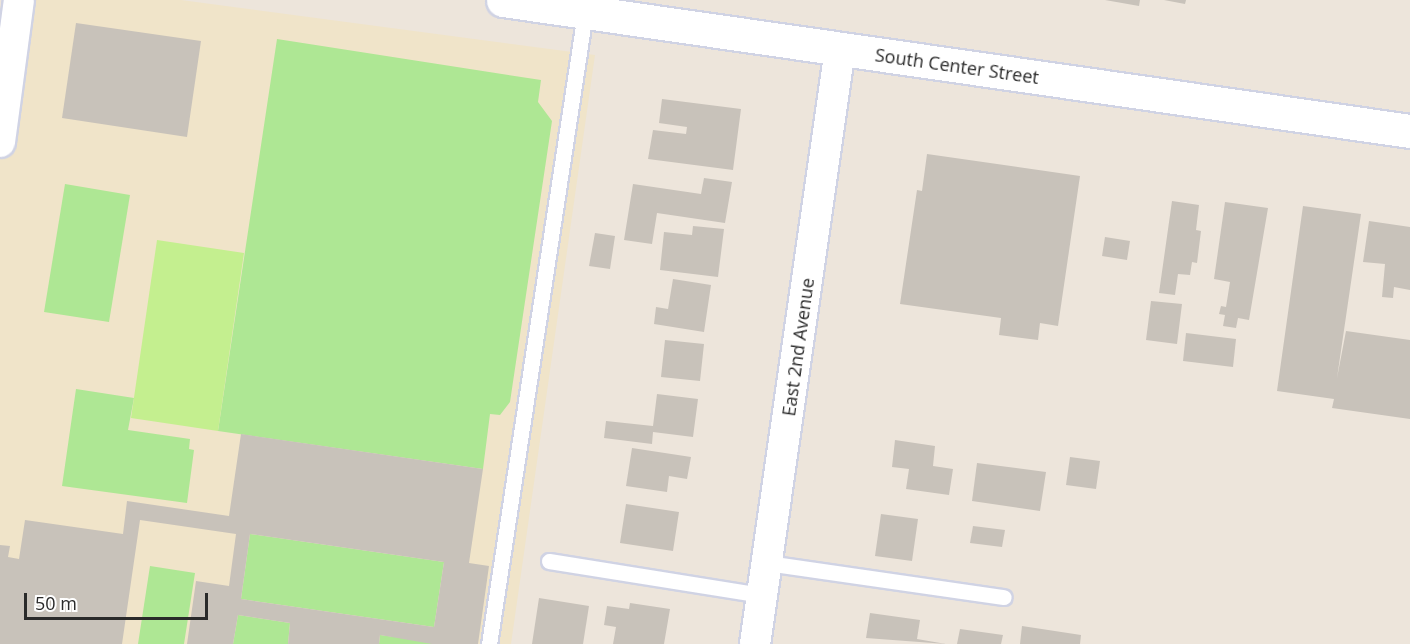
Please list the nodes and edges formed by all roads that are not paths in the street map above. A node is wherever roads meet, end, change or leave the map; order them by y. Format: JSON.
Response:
{"nodes":[{"id":1,"x":19,"y":0,"type":"edge"},
{"id":2,"x":503,"y":0,"type":"edge"},
{"id":3,"x":585,"y":13,"type":"junction"},
{"id":4,"x":840,"y":49,"type":"junction"},
{"id":5,"x":1410,"y":131,"type":"edge"},
{"id":6,"x":0,"y":142,"type":"edge"},
{"id":7,"x":549,"y":561,"type":"dead end"},
{"id":8,"x":767,"y":563,"type":"junction"},
{"id":9,"x":762,"y":595,"type":"junction"},
{"id":10,"x":1004,"y":597,"type":"dead end"},
{"id":11,"x":489,"y":644,"type":"edge"},
{"id":12,"x":755,"y":644,"type":"edge"}],
"edges":[{"from":1,"to":6,"type":"street"},
{"from":2,"to":3,"type":"street","name":"South Center Street"},
{"from":3,"to":4,"type":"street","name":"South Center Street"},
{"from":3,"to":11,"type":"lane"},
{"from":4,"to":5,"type":"street","name":"South Center Street"},
{"from":4,"to":8,"type":"street","name":"East 2nd Avenue"},
{"from":7,"to":9,"type":"lane"},
{"from":8,"to":9,"type":"street","name":"East 2nd Avenue"},
{"from":8,"to":10,"type":"lane"},
{"from":9,"to":12,"type":"street","name":"East 2nd Avenue"}]}
